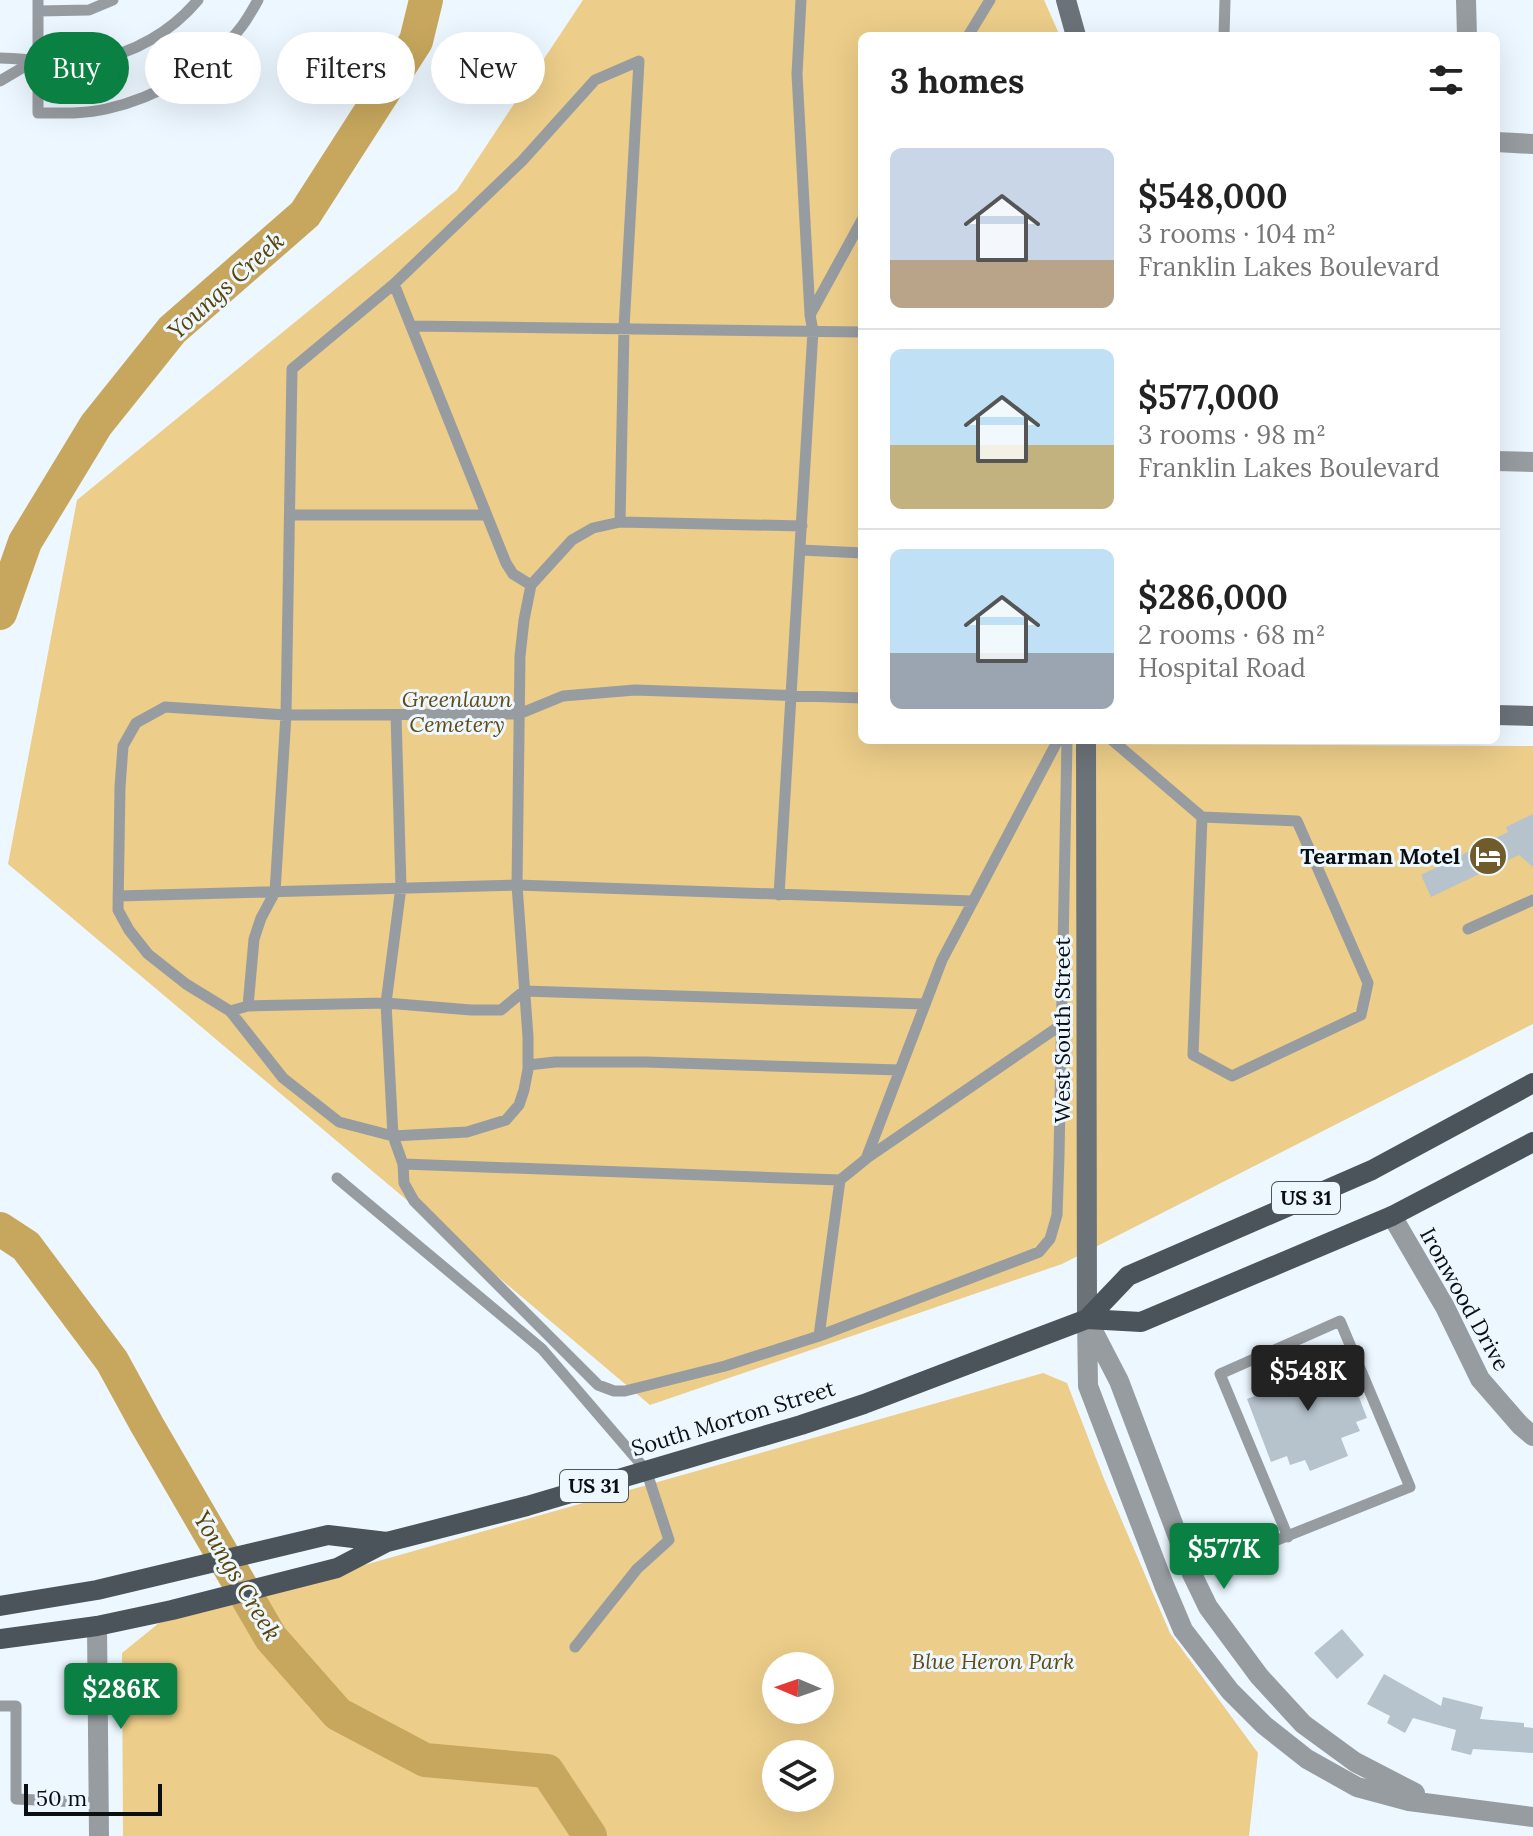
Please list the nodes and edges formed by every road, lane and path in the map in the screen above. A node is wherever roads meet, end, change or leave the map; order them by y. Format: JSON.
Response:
{"nodes":[{"id":1,"x":113,"y":0,"type":"edge"},
{"id":2,"x":198,"y":0,"type":"edge"},
{"id":3,"x":258,"y":0,"type":"edge"},
{"id":4,"x":801,"y":0,"type":"edge"},
{"id":5,"x":990,"y":0,"type":"edge"},
{"id":6,"x":1066,"y":0,"type":"edge"},
{"id":7,"x":1225,"y":0,"type":"edge"},
{"id":8,"x":1466,"y":0,"type":"edge"},
{"id":9,"x":38,"y":6,"type":"edge"},
{"id":10,"x":38,"y":32,"type":"edge"},
{"id":11,"x":970,"y":32,"type":"edge"},
{"id":12,"x":1075,"y":32,"type":"edge"},
{"id":13,"x":1224,"y":32,"type":"edge"},
{"id":14,"x":1467,"y":32,"type":"edge"},
{"id":15,"x":129,"y":50,"type":"edge"},
{"id":16,"x":0,"y":58,"type":"edge"},
{"id":17,"x":24,"y":60,"type":"edge"},
{"id":18,"x":24,"y":67,"type":"edge"},
{"id":19,"x":0,"y":81,"type":"edge"},
{"id":20,"x":129,"y":102,"type":"edge"},
{"id":21,"x":38,"y":104,"type":"edge"},
{"id":22,"x":123,"y":104,"type":"edge"},
{"id":23,"x":1500,"y":142,"type":"edge"},
{"id":24,"x":1533,"y":144,"type":"edge"},
{"id":25,"x":858,"y":227,"type":"edge"},
{"id":26,"x":394,"y":284,"type":"junction"},
{"id":27,"x":810,"y":315,"type":"junction"},
{"id":28,"x":411,"y":326,"type":"junction"},
{"id":29,"x":624,"y":328,"type":"junction"},
{"id":30,"x":813,"y":331,"type":"junction"},
{"id":31,"x":858,"y":332,"type":"edge"},
{"id":32,"x":1500,"y":461,"type":"edge"},
{"id":33,"x":1533,"y":462,"type":"edge"},
{"id":34,"x":290,"y":515,"type":"junction"},
{"id":35,"x":486,"y":515,"type":"junction"},
{"id":36,"x":620,"y":522,"type":"junction"},
{"id":37,"x":802,"y":526,"type":"junction"},
{"id":38,"x":801,"y":550,"type":"junction"},
{"id":39,"x":858,"y":553,"type":"edge"},
{"id":40,"x":531,"y":585,"type":"junction"},
{"id":41,"x":792,"y":696,"type":"junction"},
{"id":42,"x":858,"y":698,"type":"edge"},
{"id":43,"x":519,"y":714,"type":"junction"},
{"id":44,"x":286,"y":715,"type":"junction"},
{"id":45,"x":396,"y":715,"type":"junction"},
{"id":46,"x":1500,"y":715,"type":"edge"},
{"id":47,"x":1533,"y":716,"type":"edge"},
{"id":48,"x":1056,"y":744,"type":"edge"},
{"id":49,"x":1067,"y":744,"type":"edge"},
{"id":50,"x":1086,"y":744,"type":"edge"},
{"id":51,"x":1117,"y":744,"type":"edge"},
{"id":52,"x":1202,"y":817,"type":"junction"},
{"id":53,"x":517,"y":885,"type":"junction"},
{"id":54,"x":401,"y":887,"type":"junction"},
{"id":55,"x":275,"y":892,"type":"junction"},
{"id":56,"x":779,"y":895,"type":"junction"},
{"id":57,"x":118,"y":896,"type":"junction"},
{"id":58,"x":1533,"y":900,"type":"edge"},
{"id":59,"x":972,"y":901,"type":"junction"},
{"id":60,"x":1468,"y":929,"type":"dead end"},
{"id":61,"x":524,"y":991,"type":"junction"},
{"id":62,"x":386,"y":1003,"type":"junction"},
{"id":63,"x":924,"y":1004,"type":"junction"},
{"id":64,"x":248,"y":1006,"type":"junction"},
{"id":65,"x":230,"y":1011,"type":"junction"},
{"id":66,"x":1061,"y":1025,"type":"junction"},
{"id":67,"x":528,"y":1065,"type":"junction"},
{"id":68,"x":899,"y":1070,"type":"junction"},
{"id":69,"x":1533,"y":1083,"type":"edge"},
{"id":70,"x":393,"y":1136,"type":"junction"},
{"id":71,"x":1533,"y":1142,"type":"edge"},
{"id":72,"x":866,"y":1159,"type":"junction"},
{"id":73,"x":403,"y":1164,"type":"junction"},
{"id":74,"x":337,"y":1178,"type":"dead end"},
{"id":75,"x":840,"y":1180,"type":"junction"},
{"id":76,"x":1392,"y":1216,"type":"junction"},
{"id":77,"x":1087,"y":1319,"type":"junction"},
{"id":78,"x":819,"y":1336,"type":"junction"},
{"id":79,"x":1533,"y":1436,"type":"edge"},
{"id":80,"x":646,"y":1470,"type":"junction"},
{"id":81,"x":1153,"y":1472,"type":"junction"},
{"id":82,"x":1126,"y":1482,"type":"junction"},
{"id":83,"x":1288,"y":1537,"type":"junction"},
{"id":84,"x":387,"y":1542,"type":"junction"},
{"id":85,"x":1192,"y":1574,"type":"junction"},
{"id":86,"x":1164,"y":1585,"type":"junction"},
{"id":87,"x":97,"y":1590,"type":"junction"},
{"id":88,"x":0,"y":1606,"type":"edge"},
{"id":89,"x":97,"y":1626,"type":"junction"},
{"id":90,"x":0,"y":1639,"type":"edge"},
{"id":91,"x":575,"y":1647,"type":"dead end"},
{"id":92,"x":0,"y":1706,"type":"edge"},
{"id":93,"x":100,"y":1803,"type":"junction"},
{"id":94,"x":1445,"y":1806,"type":"junction"},
{"id":95,"x":1533,"y":1817,"type":"edge"},
{"id":96,"x":99,"y":1836,"type":"edge"}],
"edges":[{"from":1,"to":9,"type":"lane"},
{"from":2,"to":15,"type":"lane"},
{"from":3,"to":20,"type":"lane"},
{"from":4,"to":27,"type":"lane"},
{"from":5,"to":11,"type":"lane"},
{"from":6,"to":12,"type":"street"},
{"from":7,"to":13,"type":"lane"},
{"from":8,"to":14,"type":"street"},
{"from":9,"to":10,"type":"lane"},
{"from":16,"to":17,"type":"lane"},
{"from":18,"to":19,"type":"lane"},
{"from":21,"to":22,"type":"lane"},
{"from":23,"to":24,"type":"street"},
{"from":25,"to":27,"type":"lane"},
{"from":26,"to":28,"type":"lane"},
{"from":26,"to":29,"type":"lane"},
{"from":26,"to":34,"type":"lane"},
{"from":27,"to":30,"type":"lane"},
{"from":28,"to":29,"type":"lane"},
{"from":28,"to":35,"type":"lane"},
{"from":29,"to":30,"type":"lane"},
{"from":29,"to":36,"type":"lane"},
{"from":30,"to":31,"type":"lane"},
{"from":30,"to":37,"type":"lane"},
{"from":32,"to":33,"type":"street"},
{"from":34,"to":35,"type":"lane"},
{"from":34,"to":44,"type":"lane"},
{"from":35,"to":40,"type":"lane"},
{"from":36,"to":37,"type":"lane"},
{"from":36,"to":40,"type":"lane"},
{"from":37,"to":38,"type":"lane"},
{"from":38,"to":39,"type":"lane"},
{"from":38,"to":41,"type":"lane"},
{"from":40,"to":43,"type":"lane"},
{"from":41,"to":42,"type":"lane"},
{"from":41,"to":43,"type":"lane"},
{"from":41,"to":56,"type":"lane"},
{"from":43,"to":45,"type":"lane"},
{"from":43,"to":53,"type":"lane"},
{"from":44,"to":45,"type":"lane"},
{"from":44,"to":55,"type":"lane"},
{"from":44,"to":57,"type":"lane"},
{"from":45,"to":54,"type":"lane"},
{"from":46,"to":47,"type":"street"},
{"from":48,"to":59,"type":"lane"},
{"from":49,"to":66,"type":"lane"},
{"from":50,"to":77,"type":"street","name":"West South Street"},
{"from":51,"to":52,"type":"lane"},
{"from":52,"to":52,"type":"lane"},
{"from":53,"to":54,"type":"lane"},
{"from":53,"to":56,"type":"lane"},
{"from":53,"to":61,"type":"lane"},
{"from":54,"to":55,"type":"lane"},
{"from":54,"to":62,"type":"lane"},
{"from":55,"to":57,"type":"lane"},
{"from":55,"to":64,"type":"lane"},
{"from":56,"to":59,"type":"lane"},
{"from":57,"to":65,"type":"lane"},
{"from":58,"to":60,"type":"lane"},
{"from":59,"to":63,"type":"lane"},
{"from":61,"to":62,"type":"lane"},
{"from":61,"to":63,"type":"lane"},
{"from":61,"to":67,"type":"lane"},
{"from":62,"to":64,"type":"lane"},
{"from":62,"to":70,"type":"lane"},
{"from":63,"to":68,"type":"lane"},
{"from":64,"to":65,"type":"lane"},
{"from":65,"to":70,"type":"lane"},
{"from":66,"to":72,"type":"lane"},
{"from":66,"to":78,"type":"lane"},
{"from":67,"to":68,"type":"lane"},
{"from":67,"to":70,"type":"lane"},
{"from":68,"to":72,"type":"lane"},
{"from":69,"to":77,"type":"main road","number":"US 31"},
{"from":70,"to":73,"type":"lane"},
{"from":71,"to":76,"type":"main road","number":"US 31"},
{"from":72,"to":75,"type":"lane"},
{"from":73,"to":75,"type":"lane"},
{"from":73,"to":78,"type":"lane"},
{"from":74,"to":80,"type":"lane"},
{"from":75,"to":78,"type":"lane"},
{"from":76,"to":77,"type":"main road","number":"US 31"},
{"from":76,"to":79,"type":"street","name":"Ironwood Drive"},
{"from":77,"to":80,"type":"main road","name":"South Morton Street","number":"US 31"},
{"from":77,"to":81,"type":"street"},
{"from":77,"to":82,"type":"street"},
{"from":80,"to":84,"type":"main road","name":"South Morton Street","number":"US 31"},
{"from":80,"to":91,"type":"lane"},
{"from":81,"to":82,"type":"street"},
{"from":81,"to":85,"type":"street"},
{"from":82,"to":86,"type":"street"},
{"from":83,"to":83,"type":"lane"},
{"from":83,"to":85,"type":"lane"},
{"from":84,"to":87,"type":"main road","name":"South Morton Street","number":"US 31"},
{"from":84,"to":89,"type":"main road","name":"South Morton Street","number":"US 31"},
{"from":85,"to":86,"type":"street"},
{"from":85,"to":94,"type":"street"},
{"from":86,"to":94,"type":"street"},
{"from":87,"to":88,"type":"main road","name":"South Morton Street","number":"US 31"},
{"from":87,"to":89,"type":"main road"},
{"from":89,"to":90,"type":"main road","name":"South Morton Street","number":"US 31"},
{"from":89,"to":93,"type":"street"},
{"from":92,"to":93,"type":"lane"},
{"from":93,"to":96,"type":"street"},
{"from":94,"to":95,"type":"street"}]}
